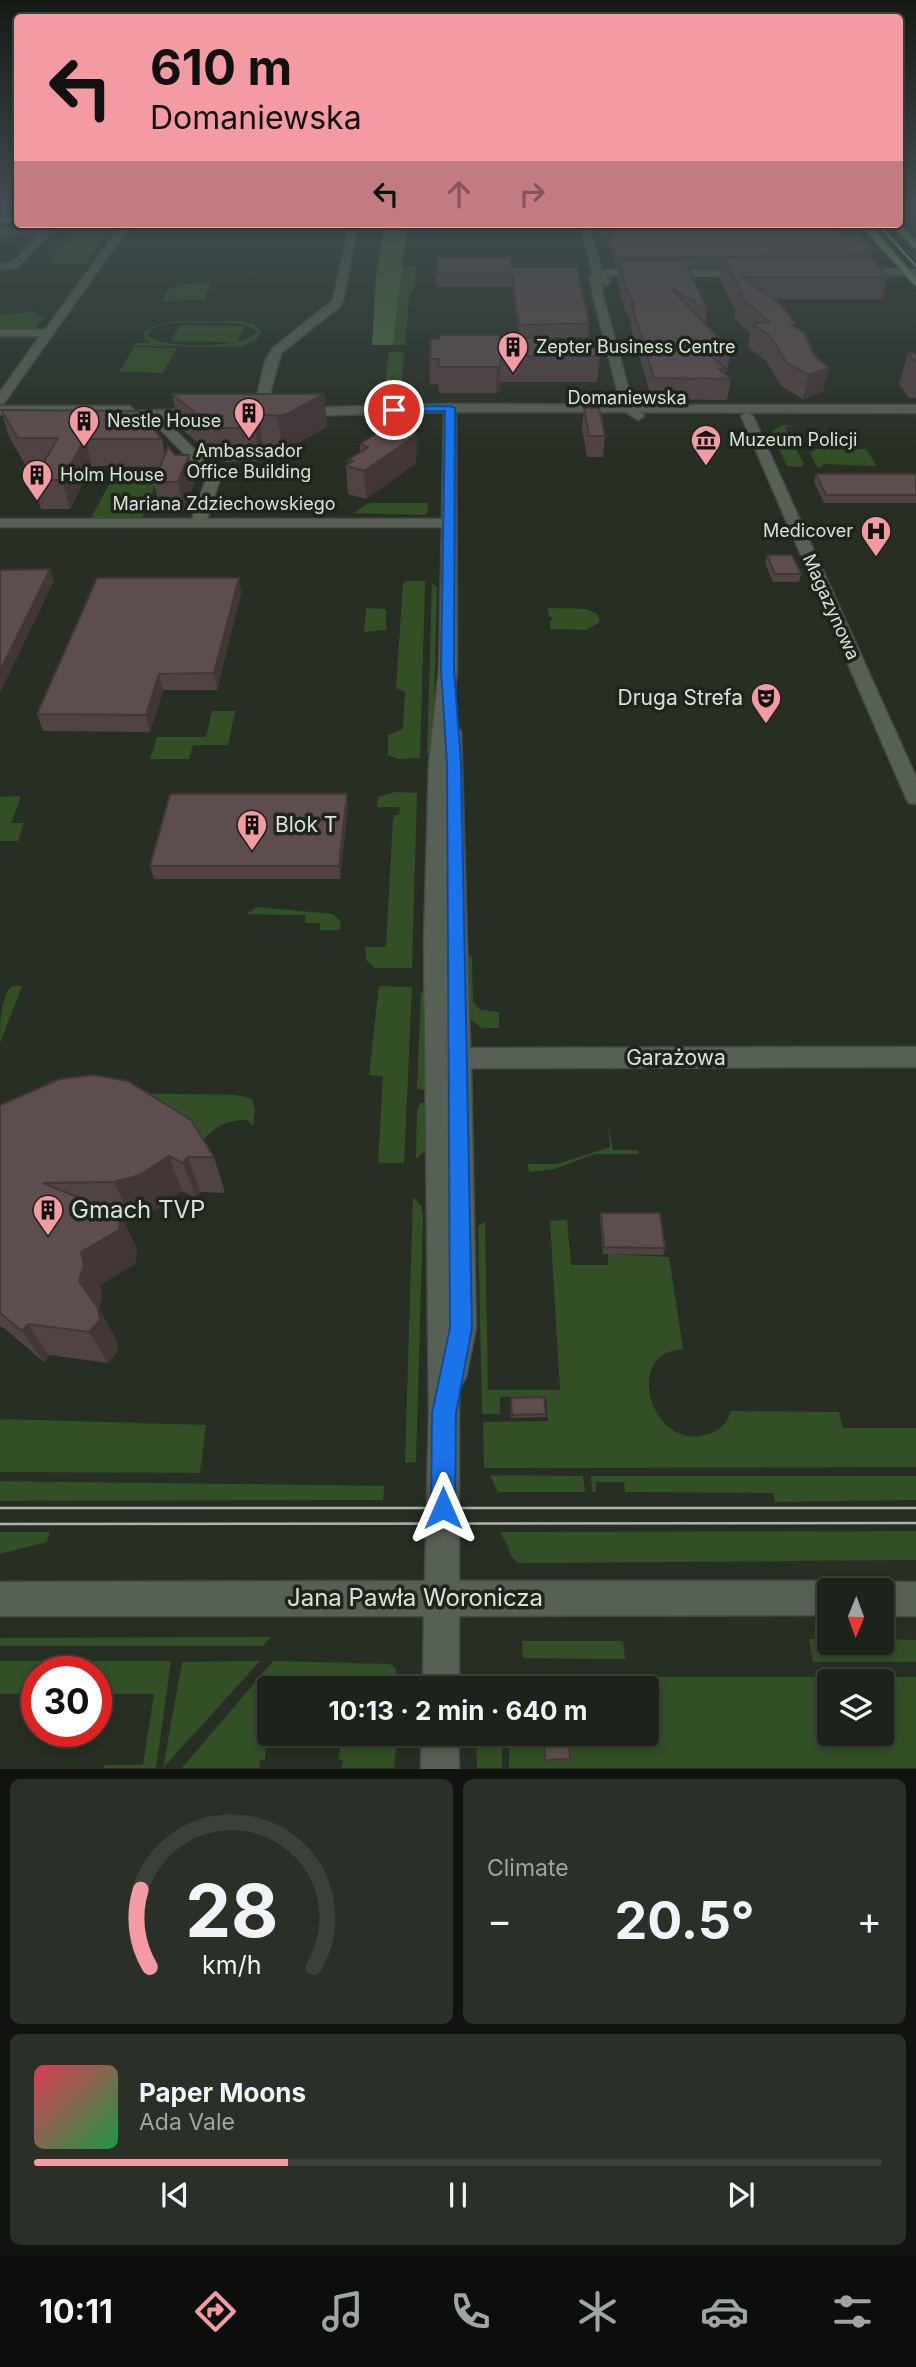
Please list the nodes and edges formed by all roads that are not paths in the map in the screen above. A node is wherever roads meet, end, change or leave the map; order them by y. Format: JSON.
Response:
{"nodes":[{"id":1,"x":81,"y":288,"type":"edge"},
{"id":2,"x":341,"y":288,"type":"edge"},
{"id":3,"x":596,"y":288,"type":"edge"},
{"id":4,"x":0,"y":333,"type":"edge"},
{"id":5,"x":49,"y":333,"type":"junction"},
{"id":6,"x":0,"y":382,"type":"edge"},
{"id":7,"x":13,"y":382,"type":"junction"},
{"id":8,"x":0,"y":400,"type":"edge"},
{"id":9,"x":916,"y":409,"type":"edge"},
{"id":10,"x":636,"y":411,"type":"junction"},
{"id":11,"x":0,"y":412,"type":"edge"},
{"id":12,"x":169,"y":412,"type":"junction"},
{"id":13,"x":220,"y":412,"type":"edge"},
{"id":14,"x":450,"y":412,"type":"junction"},
{"id":15,"x":916,"y":415,"type":"edge"},
{"id":16,"x":747,"y":416,"type":"junction"},
{"id":17,"x":0,"y":523,"type":"edge"},
{"id":18,"x":198,"y":523,"type":"junction"},
{"id":19,"x":449,"y":523,"type":"junction"},
{"id":20,"x":916,"y":798,"type":"edge"},
{"id":21,"x":916,"y":1057,"type":"edge"},
{"id":22,"x":447,"y":1058,"type":"junction"},
{"id":23,"x":443,"y":1597,"type":"junction"},
{"id":24,"x":817,"y":1598,"type":"edge"},
{"id":25,"x":0,"y":1599,"type":"edge"},
{"id":26,"x":894,"y":1599,"type":"edge"},
{"id":27,"x":916,"y":1599,"type":"edge"},
{"id":28,"x":441,"y":1676,"type":"edge"},
{"id":29,"x":440,"y":1746,"type":"edge"},
{"id":30,"x":440,"y":1769,"type":"edge"}],
"edges":[{"from":1,"to":5,"type":"street"},
{"from":2,"to":14,"type":"street","name":"Domaniewska"},
{"from":3,"to":10,"type":"street"},
{"from":4,"to":5,"type":"street"},
{"from":5,"to":7,"type":"street"},
{"from":6,"to":7,"type":"street"},
{"from":7,"to":8,"type":"street"},
{"from":9,"to":10,"type":"street","name":"Domaniewska"},
{"from":10,"to":14,"type":"street","name":"Domaniewska"},
{"from":10,"to":16,"type":"street","name":"Domaniewska"},
{"from":11,"to":12,"type":"street"},
{"from":12,"to":13,"type":"street"},
{"from":12,"to":18,"type":"street"},
{"from":14,"to":19,"type":"street"},
{"from":15,"to":16,"type":"street","name":"Domaniewska"},
{"from":16,"to":20,"type":"street","name":"Magazynowa"},
{"from":17,"to":18,"type":"street","name":"Mariana Zdziechowskiego"},
{"from":18,"to":19,"type":"street","name":"Mariana Zdziechowskiego"},
{"from":19,"to":22,"type":"street"},
{"from":21,"to":22,"type":"street","name":"Garażowa"},
{"from":22,"to":23,"type":"street"},
{"from":23,"to":24,"type":"street","name":"Jana Pawła Woronicza"},
{"from":23,"to":25,"type":"street","name":"Jana Pawła Woronicza"},
{"from":23,"to":28,"type":"street"},
{"from":26,"to":27,"type":"street"},
{"from":29,"to":30,"type":"street"}]}
